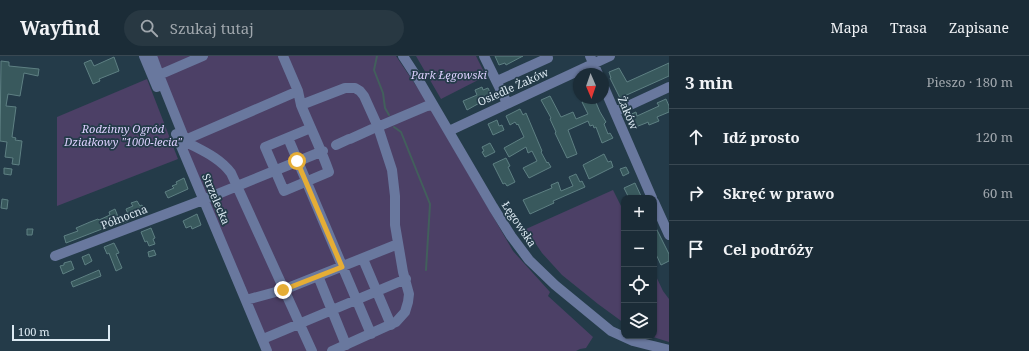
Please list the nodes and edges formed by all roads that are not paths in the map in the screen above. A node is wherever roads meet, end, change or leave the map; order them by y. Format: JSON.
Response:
{"nodes":[{"id":1,"x":144,"y":56,"type":"edge"},
{"id":2,"x":152,"y":56,"type":"edge"},
{"id":3,"x":203,"y":56,"type":"edge"},
{"id":4,"x":283,"y":56,"type":"edge"},
{"id":5,"x":403,"y":56,"type":"edge"},
{"id":6,"x":484,"y":56,"type":"edge"},
{"id":7,"x":610,"y":56,"type":"edge"},
{"id":8,"x":548,"y":58,"type":"dead end"},
{"id":9,"x":592,"y":60,"type":"edge"},
{"id":10,"x":156,"y":76,"type":"junction"},
{"id":11,"x":497,"y":81,"type":"junction"},
{"id":12,"x":669,"y":86,"type":"edge"},
{"id":13,"x":298,"y":91,"type":"junction"},
{"id":14,"x":609,"y":98,"type":"edge"},
{"id":15,"x":507,"y":103,"type":"junction"},
{"id":16,"x":301,"y":105,"type":"junction"},
{"id":17,"x":433,"y":105,"type":"junction"},
{"id":18,"x":615,"y":112,"type":"junction"},
{"id":19,"x":310,"y":128,"type":"junction"},
{"id":20,"x":375,"y":128,"type":"junction"},
{"id":21,"x":448,"y":131,"type":"junction"},
{"id":22,"x":288,"y":138,"type":"junction"},
{"id":23,"x":185,"y":140,"type":"junction"},
{"id":24,"x":322,"y":151,"type":"junction"},
{"id":25,"x":297,"y":161,"type":"junction"},
{"id":26,"x":274,"y":170,"type":"junction"},
{"id":27,"x":306,"y":182,"type":"junction"},
{"id":28,"x":236,"y":186,"type":"junction"},
{"id":29,"x":651,"y":195,"type":"edge"},
{"id":30,"x":203,"y":200,"type":"junction"},
{"id":31,"x":657,"y":209,"type":"edge"},
{"id":32,"x":669,"y":235,"type":"edge"},
{"id":33,"x":398,"y":244,"type":"junction"},
{"id":34,"x":55,"y":256,"type":"dead end"},
{"id":35,"x":363,"y":259,"type":"junction"},
{"id":36,"x":342,"y":267,"type":"junction"},
{"id":37,"x":318,"y":276,"type":"junction"},
{"id":38,"x":406,"y":279,"type":"junction"},
{"id":39,"x":283,"y":290,"type":"junction"},
{"id":40,"x":377,"y":291,"type":"junction"},
{"id":41,"x":246,"y":300,"type":"junction"},
{"id":42,"x":356,"y":300,"type":"junction"},
{"id":43,"x":332,"y":310,"type":"junction"},
{"id":44,"x":300,"y":324,"type":"junction"},
{"id":45,"x":391,"y":325,"type":"junction"},
{"id":46,"x":371,"y":334,"type":"junction"},
{"id":47,"x":263,"y":339,"type":"junction"},
{"id":48,"x":346,"y":345,"type":"junction"},
{"id":49,"x":669,"y":350,"type":"edge"},
{"id":50,"x":267,"y":351,"type":"edge"},
{"id":51,"x":312,"y":351,"type":"edge"},
{"id":52,"x":332,"y":351,"type":"edge"}],
"edges":[{"from":1,"to":10,"type":"street","name":"Strzelecka"},
{"from":2,"to":10,"type":"street"},
{"from":3,"to":10,"type":"street"},
{"from":4,"to":13,"type":"street"},
{"from":5,"to":17,"type":"street","name":"Łęgowska"},
{"from":6,"to":11,"type":"street"},
{"from":7,"to":9,"type":"street","name":"Osiedle Żaków"},
{"from":8,"to":11,"type":"street"},
{"from":9,"to":15,"type":"street","name":"Osiedle Żaków"},
{"from":10,"to":23,"type":"street"},
{"from":10,"to":30,"type":"street","name":"Strzelecka"},
{"from":11,"to":15,"type":"street"},
{"from":12,"to":18,"type":"street"},
{"from":13,"to":16,"type":"street"},
{"from":13,"to":23,"type":"street"},
{"from":14,"to":18,"type":"street","name":"Żaków"},
{"from":15,"to":21,"type":"street","name":"Osiedle Żaków"},
{"from":16,"to":19,"type":"street"},
{"from":16,"to":20,"type":"street"},
{"from":17,"to":20,"type":"street","name":"Północna"},
{"from":17,"to":21,"type":"street","name":"Łęgowska"},
{"from":18,"to":29,"type":"street","name":"Żaków"},
{"from":19,"to":22,"type":"street"},
{"from":19,"to":24,"type":"street"},
{"from":20,"to":24,"type":"street","name":"Północna"},
{"from":20,"to":33,"type":"street"},
{"from":21,"to":49,"type":"street","name":"Łęgowska"},
{"from":22,"to":25,"type":"street"},
{"from":22,"to":26,"type":"street"},
{"from":23,"to":28,"type":"street"},
{"from":24,"to":25,"type":"street","name":"Północna"},
{"from":24,"to":27,"type":"street"},
{"from":25,"to":26,"type":"street","name":"Północna"},
{"from":25,"to":27,"type":"street"},
{"from":26,"to":27,"type":"street"},
{"from":26,"to":28,"type":"street","name":"Północna"},
{"from":27,"to":36,"type":"street"},
{"from":28,"to":30,"type":"street","name":"Północna"},
{"from":28,"to":39,"type":"street"},
{"from":30,"to":34,"type":"street","name":"Północna"},
{"from":30,"to":41,"type":"street","name":"Strzelecka"},
{"from":31,"to":32,"type":"street"},
{"from":33,"to":35,"type":"street"},
{"from":33,"to":38,"type":"street"},
{"from":35,"to":36,"type":"street"},
{"from":35,"to":40,"type":"street"},
{"from":36,"to":37,"type":"street"},
{"from":36,"to":42,"type":"street"},
{"from":37,"to":39,"type":"street"},
{"from":37,"to":43,"type":"street"},
{"from":38,"to":40,"type":"street"},
{"from":38,"to":45,"type":"street"},
{"from":39,"to":41,"type":"street"},
{"from":39,"to":44,"type":"street"},
{"from":40,"to":42,"type":"street"},
{"from":40,"to":45,"type":"street"},
{"from":41,"to":47,"type":"street","name":"Strzelecka"},
{"from":42,"to":43,"type":"street"},
{"from":42,"to":46,"type":"street"},
{"from":43,"to":44,"type":"street"},
{"from":43,"to":48,"type":"street"},
{"from":44,"to":47,"type":"street"},
{"from":44,"to":51,"type":"street"},
{"from":45,"to":46,"type":"street"},
{"from":46,"to":48,"type":"street"},
{"from":47,"to":50,"type":"street","name":"Strzelecka"},
{"from":48,"to":52,"type":"street"}]}
